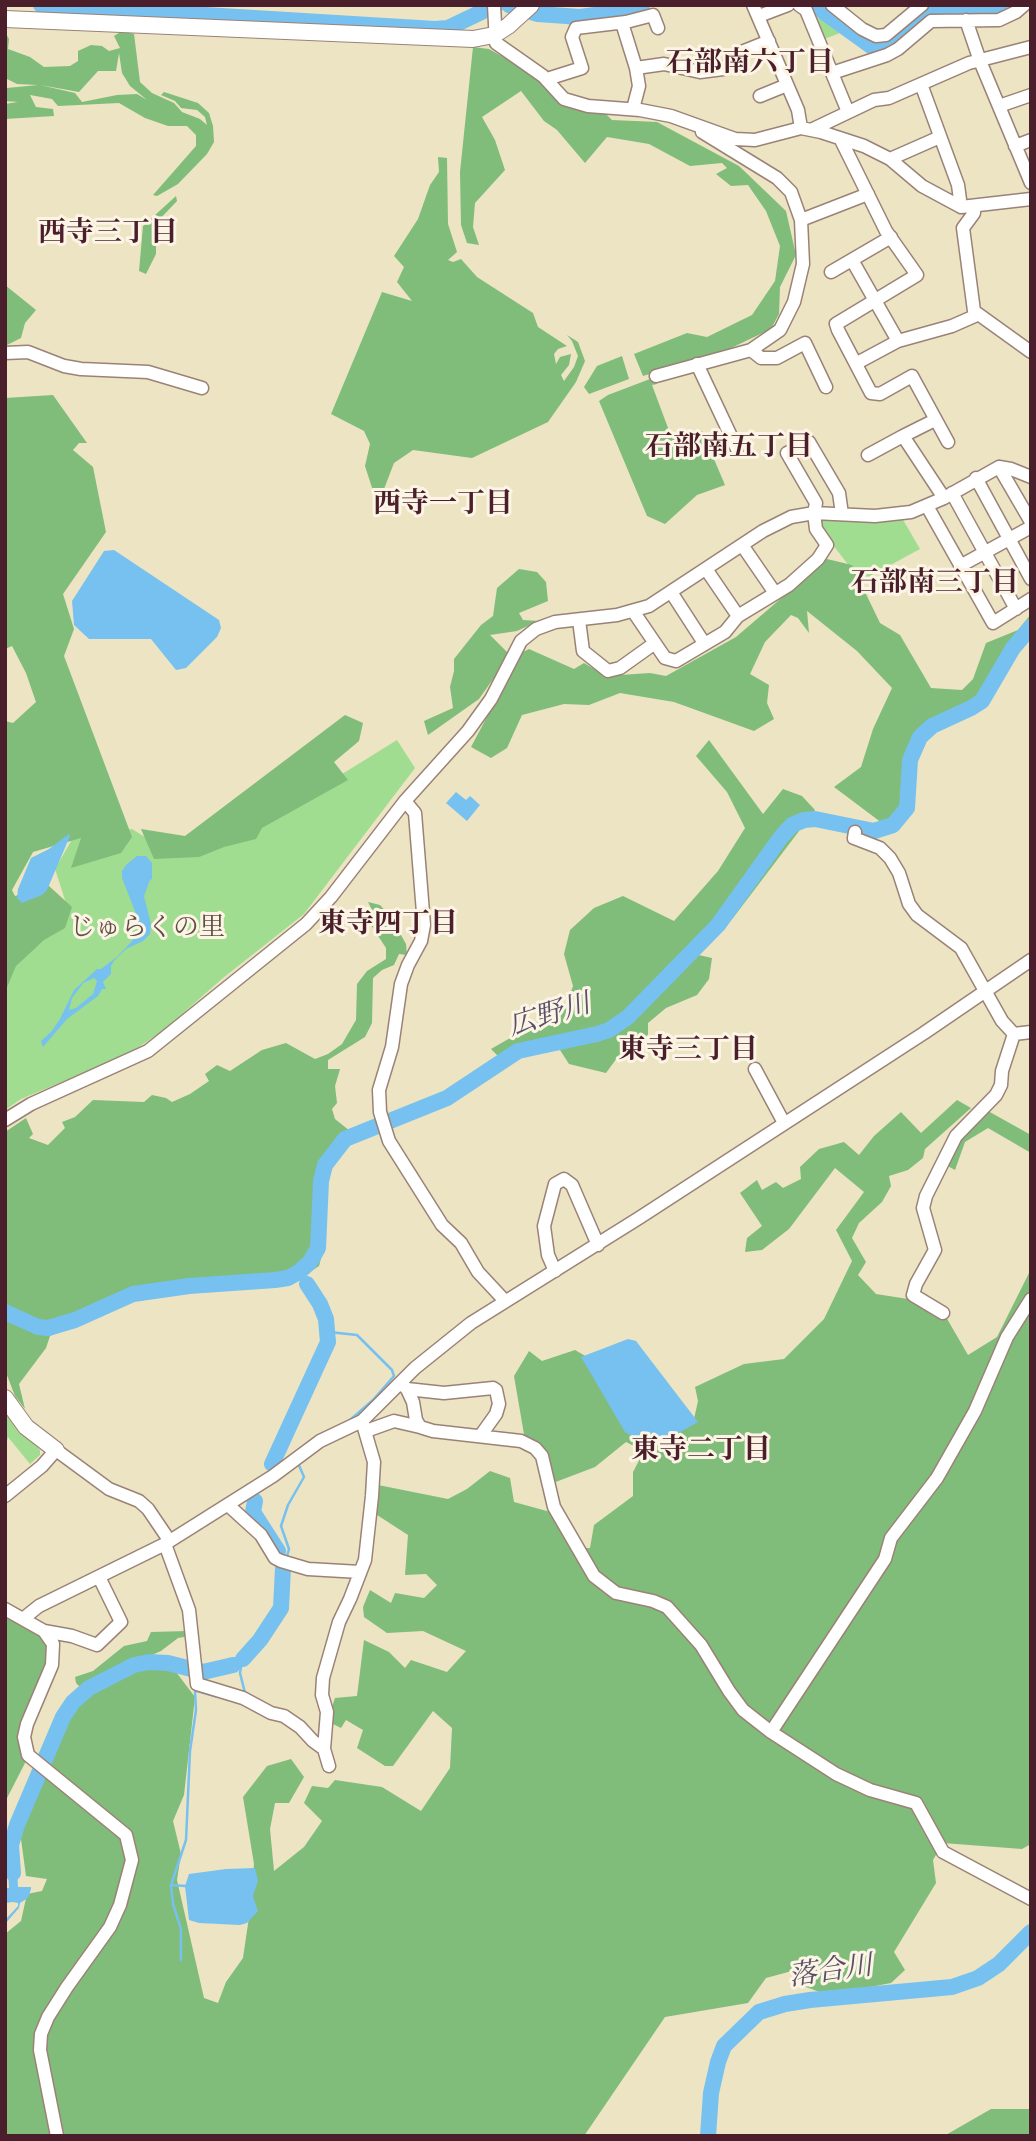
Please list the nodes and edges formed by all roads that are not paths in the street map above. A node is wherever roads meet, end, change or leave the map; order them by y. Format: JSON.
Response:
{"nodes":[{"id":1,"x":788,"y":5,"type":"edge"},
{"id":2,"x":799,"y":5,"type":"edge"},
{"id":3,"x":832,"y":5,"type":"edge"},
{"id":4,"x":922,"y":5,"type":"edge"},
{"id":5,"x":1024,"y":5,"type":"edge"},
{"id":6,"x":494,"y":8,"type":"edge"},
{"id":7,"x":527,"y":9,"type":"edge"},
{"id":8,"x":756,"y":11,"type":"edge"},
{"id":9,"x":5,"y":19,"type":"edge"},
{"id":10,"x":967,"y":20,"type":"junction"},
{"id":11,"x":622,"y":23,"type":"junction"},
{"id":12,"x":658,"y":29,"type":"dead end"},
{"id":13,"x":494,"y":35,"type":"junction"},
{"id":14,"x":769,"y":41,"type":"junction"},
{"id":15,"x":1031,"y":47,"type":"edge"},
{"id":16,"x":980,"y":61,"type":"junction"},
{"id":17,"x":636,"y":68,"type":"junction"},
{"id":18,"x":832,"y":73,"type":"junction"},
{"id":19,"x":547,"y":79,"type":"junction"},
{"id":20,"x":921,"y":83,"type":"junction"},
{"id":21,"x":788,"y":85,"type":"junction"},
{"id":22,"x":1031,"y":95,"type":"edge"},
{"id":23,"x":760,"y":96,"type":"dead end"},
{"id":24,"x":999,"y":106,"type":"junction"},
{"id":25,"x":633,"y":109,"type":"junction"},
{"id":26,"x":848,"y":112,"type":"junction"},
{"id":27,"x":688,"y":122,"type":"junction"},
{"id":28,"x":806,"y":129,"type":"junction"},
{"id":29,"x":940,"y":137,"type":"junction"},
{"id":30,"x":840,"y":138,"type":"junction"},
{"id":31,"x":1031,"y":140,"type":"edge"},
{"id":32,"x":1015,"y":146,"type":"junction"},
{"id":33,"x":891,"y":159,"type":"junction"},
{"id":34,"x":1031,"y":183,"type":"edge"},
{"id":35,"x":868,"y":194,"type":"junction"},
{"id":36,"x":1031,"y":199,"type":"edge"},
{"id":37,"x":968,"y":207,"type":"junction"},
{"id":38,"x":801,"y":220,"type":"junction"},
{"id":39,"x":891,"y":237,"type":"junction"},
{"id":40,"x":852,"y":260,"type":"junction"},
{"id":41,"x":831,"y":272,"type":"dead end"},
{"id":42,"x":876,"y":300,"type":"junction"},
{"id":43,"x":977,"y":314,"type":"junction"},
{"id":44,"x":898,"y":341,"type":"junction"},
{"id":45,"x":751,"y":350,"type":"junction"},
{"id":46,"x":1031,"y":352,"type":"edge"},
{"id":47,"x":5,"y":353,"type":"edge"},
{"id":48,"x":857,"y":363,"type":"junction"},
{"id":49,"x":697,"y":364,"type":"junction"},
{"id":50,"x":656,"y":376,"type":"dead end"},
{"id":51,"x":826,"y":387,"type":"dead end"},
{"id":52,"x":202,"y":388,"type":"dead end"},
{"id":53,"x":935,"y":420,"type":"junction"},
{"id":54,"x":904,"y":436,"type":"junction"},
{"id":55,"x":948,"y":442,"type":"dead end"},
{"id":56,"x":737,"y":449,"type":"dead end"},
{"id":57,"x":868,"y":455,"type":"dead end"},
{"id":58,"x":999,"y":467,"type":"junction"},
{"id":59,"x":1031,"y":477,"type":"edge"},
{"id":60,"x":976,"y":478,"type":"junction"},
{"id":61,"x":948,"y":496,"type":"junction"},
{"id":62,"x":927,"y":506,"type":"junction"},
{"id":63,"x":814,"y":513,"type":"junction"},
{"id":64,"x":842,"y":514,"type":"junction"},
{"id":65,"x":1031,"y":525,"type":"edge"},
{"id":66,"x":1009,"y":539,"type":"junction"},
{"id":67,"x":742,"y":545,"type":"junction"},
{"id":68,"x":985,"y":553,"type":"junction"},
{"id":69,"x":960,"y":566,"type":"junction"},
{"id":70,"x":706,"y":569,"type":"junction"},
{"id":71,"x":1031,"y":579,"type":"edge"},
{"id":72,"x":671,"y":592,"type":"junction"},
{"id":73,"x":775,"y":593,"type":"junction"},
{"id":74,"x":1031,"y":599,"type":"edge"},
{"id":75,"x":1016,"y":610,"type":"junction"},
{"id":76,"x":633,"y":611,"type":"junction"},
{"id":77,"x":738,"y":616,"type":"junction"},
{"id":78,"x":579,"y":620,"type":"junction"},
{"id":79,"x":655,"y":643,"type":"junction"},
{"id":80,"x":704,"y":643,"type":"junction"},
{"id":81,"x":404,"y":801,"type":"junction"},
{"id":82,"x":855,"y":832,"type":"dead end"},
{"id":83,"x":1031,"y":960,"type":"edge"},
{"id":84,"x":984,"y":991,"type":"junction"},
{"id":85,"x":1031,"y":1032,"type":"edge"},
{"id":86,"x":1014,"y":1034,"type":"junction"},
{"id":87,"x":755,"y":1069,"type":"dead end"},
{"id":88,"x":5,"y":1120,"type":"edge"},
{"id":89,"x":784,"y":1123,"type":"junction"},
{"id":90,"x":598,"y":1245,"type":"junction"},
{"id":91,"x":555,"y":1271,"type":"junction"},
{"id":92,"x":1031,"y":1299,"type":"edge"},
{"id":93,"x":505,"y":1301,"type":"junction"},
{"id":94,"x":943,"y":1313,"type":"dead end"},
{"id":95,"x":403,"y":1386,"type":"junction"},
{"id":96,"x":5,"y":1398,"type":"edge"},
{"id":97,"x":364,"y":1426,"type":"junction"},
{"id":98,"x":420,"y":1427,"type":"junction"},
{"id":99,"x":481,"y":1435,"type":"junction"},
{"id":100,"x":56,"y":1450,"type":"junction"},
{"id":101,"x":5,"y":1496,"type":"edge"},
{"id":102,"x":228,"y":1505,"type":"junction"},
{"id":103,"x":167,"y":1542,"type":"junction"},
{"id":104,"x":360,"y":1572,"type":"junction"},
{"id":105,"x":99,"y":1577,"type":"junction"},
{"id":106,"x":5,"y":1609,"type":"edge"},
{"id":107,"x":24,"y":1618,"type":"junction"},
{"id":108,"x":44,"y":1631,"type":"junction"},
{"id":109,"x":771,"y":1732,"type":"junction"},
{"id":110,"x":324,"y":1749,"type":"junction"},
{"id":111,"x":329,"y":1766,"type":"dead end"},
{"id":112,"x":1031,"y":1899,"type":"edge"},
{"id":113,"x":57,"y":2136,"type":"edge"}],
"edges":[{"from":1,"to":8,"type":"street"},
{"from":2,"to":18,"type":"street"},
{"from":3,"to":4,"type":"street"},
{"from":5,"to":10,"type":"street"},
{"from":6,"to":13,"type":"street"},
{"from":7,"to":13,"type":"main road"},
{"from":8,"to":14,"type":"street"},
{"from":9,"to":13,"type":"main road"},
{"from":10,"to":16,"type":"street"},
{"from":10,"to":18,"type":"street"},
{"from":11,"to":12,"type":"street"},
{"from":11,"to":17,"type":"street"},
{"from":11,"to":19,"type":"street"},
{"from":13,"to":19,"type":"street"},
{"from":14,"to":17,"type":"street"},
{"from":14,"to":21,"type":"street"},
{"from":15,"to":16,"type":"street"},
{"from":16,"to":20,"type":"street"},
{"from":16,"to":24,"type":"street"},
{"from":17,"to":25,"type":"street"},
{"from":18,"to":26,"type":"street"},
{"from":19,"to":25,"type":"street"},
{"from":20,"to":26,"type":"street"},
{"from":20,"to":29,"type":"street"},
{"from":21,"to":23,"type":"street"},
{"from":21,"to":28,"type":"street"},
{"from":22,"to":24,"type":"street"},
{"from":24,"to":32,"type":"street"},
{"from":25,"to":27,"type":"street"},
{"from":26,"to":28,"type":"street"},
{"from":27,"to":28,"type":"street"},
{"from":27,"to":38,"type":"street"},
{"from":28,"to":30,"type":"street"},
{"from":29,"to":33,"type":"street"},
{"from":29,"to":37,"type":"street"},
{"from":30,"to":33,"type":"street"},
{"from":30,"to":35,"type":"street"},
{"from":31,"to":32,"type":"street"},
{"from":32,"to":34,"type":"street"},
{"from":33,"to":37,"type":"street"},
{"from":35,"to":38,"type":"street"},
{"from":35,"to":39,"type":"street"},
{"from":36,"to":37,"type":"street"},
{"from":37,"to":43,"type":"street"},
{"from":38,"to":45,"type":"street"},
{"from":39,"to":40,"type":"street"},
{"from":39,"to":42,"type":"street"},
{"from":40,"to":41,"type":"street"},
{"from":40,"to":42,"type":"street"},
{"from":42,"to":44,"type":"street"},
{"from":42,"to":48,"type":"street"},
{"from":43,"to":44,"type":"street"},
{"from":43,"to":46,"type":"street"},
{"from":44,"to":48,"type":"street"},
{"from":45,"to":49,"type":"street"},
{"from":45,"to":51,"type":"street"},
{"from":47,"to":52,"type":"street"},
{"from":48,"to":53,"type":"street"},
{"from":49,"to":50,"type":"street"},
{"from":49,"to":56,"type":"street"},
{"from":53,"to":54,"type":"street"},
{"from":53,"to":55,"type":"street"},
{"from":54,"to":57,"type":"street"},
{"from":54,"to":61,"type":"street"},
{"from":58,"to":59,"type":"street"},
{"from":58,"to":60,"type":"street"},
{"from":58,"to":65,"type":"street"},
{"from":60,"to":61,"type":"street"},
{"from":60,"to":66,"type":"street"},
{"from":61,"to":62,"type":"street"},
{"from":61,"to":68,"type":"street"},
{"from":62,"to":64,"type":"street"},
{"from":62,"to":69,"type":"street"},
{"from":63,"to":64,"type":"street"},
{"from":63,"to":64,"type":"street"},
{"from":63,"to":67,"type":"street"},
{"from":63,"to":73,"type":"street"},
{"from":65,"to":66,"type":"street"},
{"from":66,"to":68,"type":"street"},
{"from":66,"to":71,"type":"street"},
{"from":67,"to":70,"type":"street"},
{"from":67,"to":73,"type":"street"},
{"from":68,"to":69,"type":"street"},
{"from":68,"to":75,"type":"street"},
{"from":69,"to":75,"type":"street"},
{"from":70,"to":72,"type":"street"},
{"from":70,"to":77,"type":"street"},
{"from":72,"to":76,"type":"street"},
{"from":72,"to":80,"type":"street"},
{"from":73,"to":77,"type":"street"},
{"from":74,"to":75,"type":"street"},
{"from":76,"to":78,"type":"street"},
{"from":76,"to":79,"type":"street"},
{"from":77,"to":80,"type":"street"},
{"from":78,"to":79,"type":"street"},
{"from":78,"to":81,"type":"street"},
{"from":79,"to":80,"type":"street"},
{"from":81,"to":88,"type":"street"},
{"from":81,"to":93,"type":"street"},
{"from":82,"to":84,"type":"street"},
{"from":83,"to":84,"type":"street"},
{"from":84,"to":86,"type":"street"},
{"from":84,"to":89,"type":"street"},
{"from":85,"to":86,"type":"street"},
{"from":86,"to":94,"type":"street"},
{"from":87,"to":89,"type":"street"},
{"from":89,"to":90,"type":"street"},
{"from":90,"to":91,"type":"street"},
{"from":90,"to":91,"type":"street"},
{"from":91,"to":93,"type":"street"},
{"from":92,"to":109,"type":"street"},
{"from":93,"to":95,"type":"street"},
{"from":95,"to":97,"type":"street"},
{"from":95,"to":98,"type":"street"},
{"from":95,"to":99,"type":"street"},
{"from":96,"to":100,"type":"main road"},
{"from":97,"to":98,"type":"street"},
{"from":97,"to":102,"type":"street"},
{"from":97,"to":104,"type":"street"},
{"from":98,"to":99,"type":"street"},
{"from":99,"to":109,"type":"street"},
{"from":100,"to":101,"type":"street"},
{"from":100,"to":103,"type":"street"},
{"from":102,"to":103,"type":"street"},
{"from":102,"to":104,"type":"street"},
{"from":103,"to":105,"type":"street"},
{"from":103,"to":110,"type":"street"},
{"from":104,"to":110,"type":"street"},
{"from":105,"to":107,"type":"street"},
{"from":105,"to":108,"type":"street"},
{"from":106,"to":107,"type":"street"},
{"from":107,"to":108,"type":"street"},
{"from":108,"to":113,"type":"street"},
{"from":109,"to":112,"type":"street"},
{"from":110,"to":111,"type":"street"}]}
